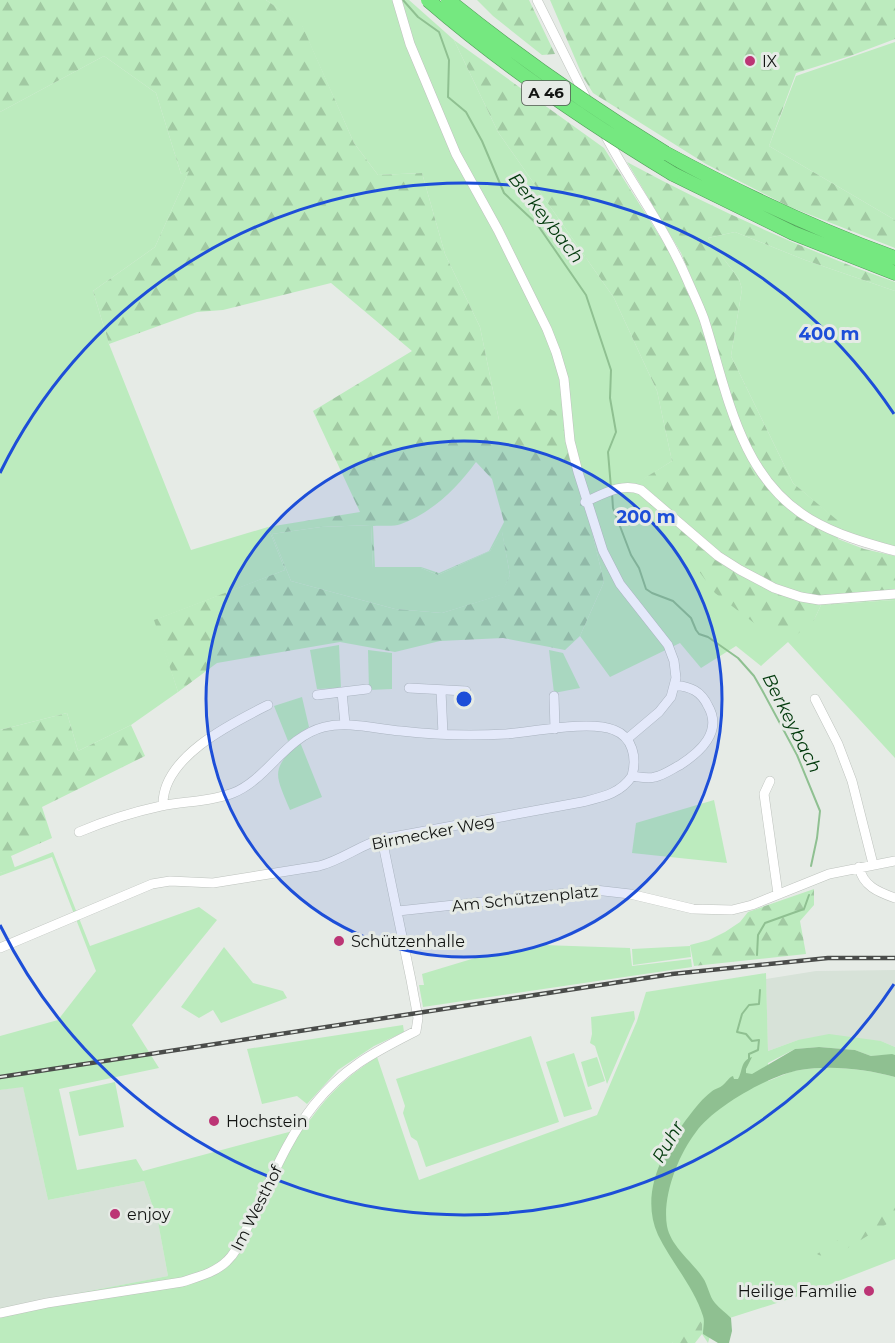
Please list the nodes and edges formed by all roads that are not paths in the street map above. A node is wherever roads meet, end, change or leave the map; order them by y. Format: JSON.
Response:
{"nodes":[{"id":1,"x":397,"y":0,"type":"edge"},
{"id":2,"x":428,"y":0,"type":"edge"},
{"id":3,"x":448,"y":0,"type":"edge"},
{"id":4,"x":537,"y":0,"type":"edge"},
{"id":5,"x":895,"y":258,"type":"edge"},
{"id":6,"x":895,"y":273,"type":"edge"},
{"id":7,"x":585,"y":502,"type":"junction"},
{"id":8,"x":895,"y":551,"type":"edge"},
{"id":9,"x":895,"y":594,"type":"edge"},
{"id":10,"x":675,"y":685,"type":"junction"},
{"id":11,"x":410,"y":688,"type":"dead end"},
{"id":12,"x":367,"y":689,"type":"dead end"},
{"id":13,"x":441,"y":691,"type":"junction"},
{"id":14,"x":466,"y":691,"type":"dead end"},
{"id":15,"x":342,"y":692,"type":"junction"},
{"id":16,"x":317,"y":695,"type":"dead end"},
{"id":17,"x":554,"y":696,"type":"dead end"},
{"id":18,"x":815,"y":699,"type":"dead end"},
{"id":19,"x":268,"y":705,"type":"dead end"},
{"id":20,"x":345,"y":724,"type":"junction"},
{"id":21,"x":555,"y":729,"type":"junction"},
{"id":22,"x":443,"y":734,"type":"junction"},
{"id":23,"x":627,"y":739,"type":"junction"},
{"id":24,"x":632,"y":776,"type":"junction"},
{"id":25,"x":770,"y":781,"type":"dead end"},
{"id":26,"x":163,"y":806,"type":"junction"},
{"id":27,"x":79,"y":832,"type":"dead end"},
{"id":28,"x":382,"y":839,"type":"junction"},
{"id":29,"x":895,"y":861,"type":"edge"},
{"id":30,"x":873,"y":864,"type":"junction"},
{"id":31,"x":859,"y":867,"type":"junction"},
{"id":32,"x":778,"y":894,"type":"junction"},
{"id":33,"x":895,"y":898,"type":"edge"},
{"id":34,"x":398,"y":911,"type":"junction"},
{"id":35,"x":0,"y":948,"type":"edge"},
{"id":36,"x":0,"y":1314,"type":"edge"}],
"edges":[{"from":1,"to":7,"type":"street"},
{"from":2,"to":6,"type":"highway","number":"A 46","bridge":true},
{"from":3,"to":5,"type":"highway","number":"A 46","bridge":true},
{"from":4,"to":8,"type":"street"},
{"from":7,"to":9,"type":"street"},
{"from":7,"to":10,"type":"street"},
{"from":10,"to":23,"type":"street"},
{"from":10,"to":24,"type":"street"},
{"from":11,"to":13,"type":"street"},
{"from":12,"to":15,"type":"street"},
{"from":13,"to":14,"type":"street"},
{"from":13,"to":22,"type":"street"},
{"from":15,"to":16,"type":"street"},
{"from":15,"to":20,"type":"street"},
{"from":17,"to":21,"type":"street"},
{"from":18,"to":30,"type":"street"},
{"from":19,"to":26,"type":"street"},
{"from":20,"to":22,"type":"street"},
{"from":20,"to":26,"type":"street"},
{"from":21,"to":22,"type":"street"},
{"from":21,"to":23,"type":"street"},
{"from":23,"to":24,"type":"street"},
{"from":24,"to":28,"type":"street","name":"Birmecker Weg"},
{"from":25,"to":32,"type":"street"},
{"from":26,"to":27,"type":"street"},
{"from":28,"to":34,"type":"street"},
{"from":28,"to":35,"type":"street","name":"Birmecker Weg"},
{"from":29,"to":30,"type":"street","name":"Am Schützenplatz"},
{"from":30,"to":31,"type":"street","name":"Am Schützenplatz"},
{"from":31,"to":32,"type":"street","name":"Am Schützenplatz"},
{"from":31,"to":33,"type":"street"},
{"from":32,"to":34,"type":"street","name":"Am Schützenplatz"},
{"from":34,"to":36,"type":"street","name":"Im Westhof"}]}
